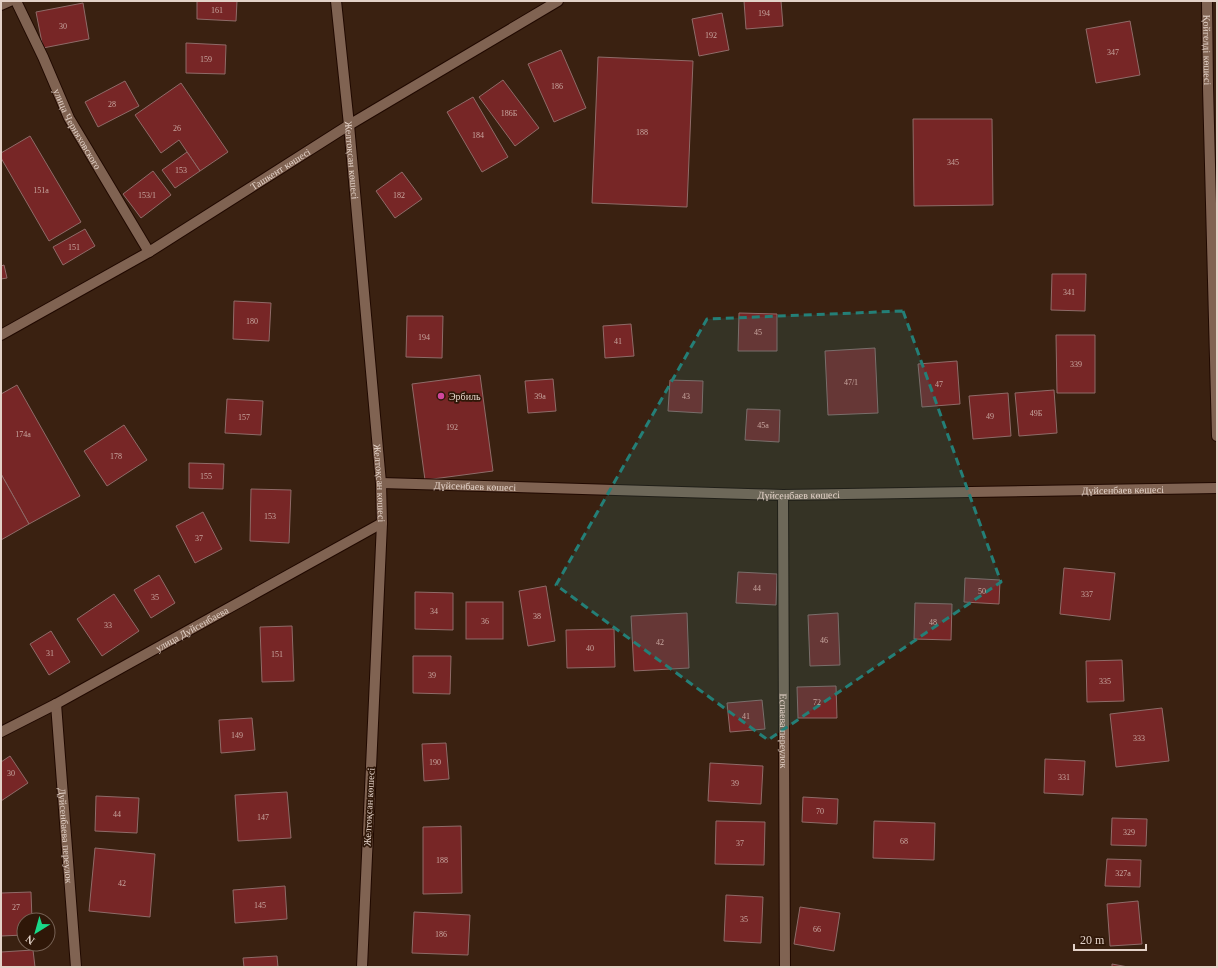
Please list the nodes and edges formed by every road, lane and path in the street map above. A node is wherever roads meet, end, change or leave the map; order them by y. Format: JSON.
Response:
{"nodes":[{"id":1,"x":10,"y":1,"type":"edge"},
{"id":2,"x":16,"y":1,"type":"edge"},
{"id":3,"x":336,"y":1,"type":"edge"},
{"id":4,"x":558,"y":1,"type":"edge"},
{"id":5,"x":1206,"y":1,"type":"edge"},
{"id":6,"x":1,"y":5,"type":"edge"},
{"id":7,"x":1212,"y":86,"type":"edge"},
{"id":8,"x":349,"y":125,"type":"junction"},
{"id":9,"x":149,"y":252,"type":"junction"},
{"id":10,"x":1,"y":335,"type":"edge"},
{"id":11,"x":1217,"y":436,"type":"edge"},
{"id":12,"x":381,"y":483,"type":"junction"},
{"id":13,"x":1217,"y":488,"type":"edge"},
{"id":14,"x":783,"y":495,"type":"junction"},
{"id":15,"x":382,"y":523,"type":"junction"},
{"id":16,"x":56,"y":704,"type":"junction"},
{"id":17,"x":1,"y":732,"type":"edge"},
{"id":18,"x":76,"y":967,"type":"edge"},
{"id":19,"x":362,"y":967,"type":"edge"},
{"id":20,"x":785,"y":967,"type":"edge"}],
"edges":[{"from":1,"to":6,"type":"street"},
{"from":2,"to":9,"type":"street","name":"улица Черняховского"},
{"from":3,"to":8,"type":"street","name":"Желтоқсан көшесі"},
{"from":4,"to":8,"type":"street","name":"Ташкент көшесі"},
{"from":5,"to":7,"type":"street","name":"Қойгелді көшесі"},
{"from":7,"to":11,"type":"street","name":"Қойгелді көшесі"},
{"from":8,"to":9,"type":"street","name":"Ташкент көшесі"},
{"from":8,"to":12,"type":"street","name":"Желтоқсан көшесі"},
{"from":9,"to":10,"type":"street","name":"Ташкент көшесі"},
{"from":12,"to":14,"type":"street","name":"Дүйсенбаев көшесі"},
{"from":12,"to":15,"type":"street","name":"Желтоқсан көшесі"},
{"from":13,"to":14,"type":"street","name":"Дүйсенбаев көшесі"},
{"from":14,"to":20,"type":"street","name":"Еспаева переулок"},
{"from":15,"to":16,"type":"street","name":"улица Дуйсенбаева"},
{"from":15,"to":19,"type":"street","name":"Желтоқсан көшесі"},
{"from":16,"to":17,"type":"street","name":"улица Дуйсенбаева"},
{"from":16,"to":18,"type":"street","name":"Дуйсенбаева переулок"}]}
